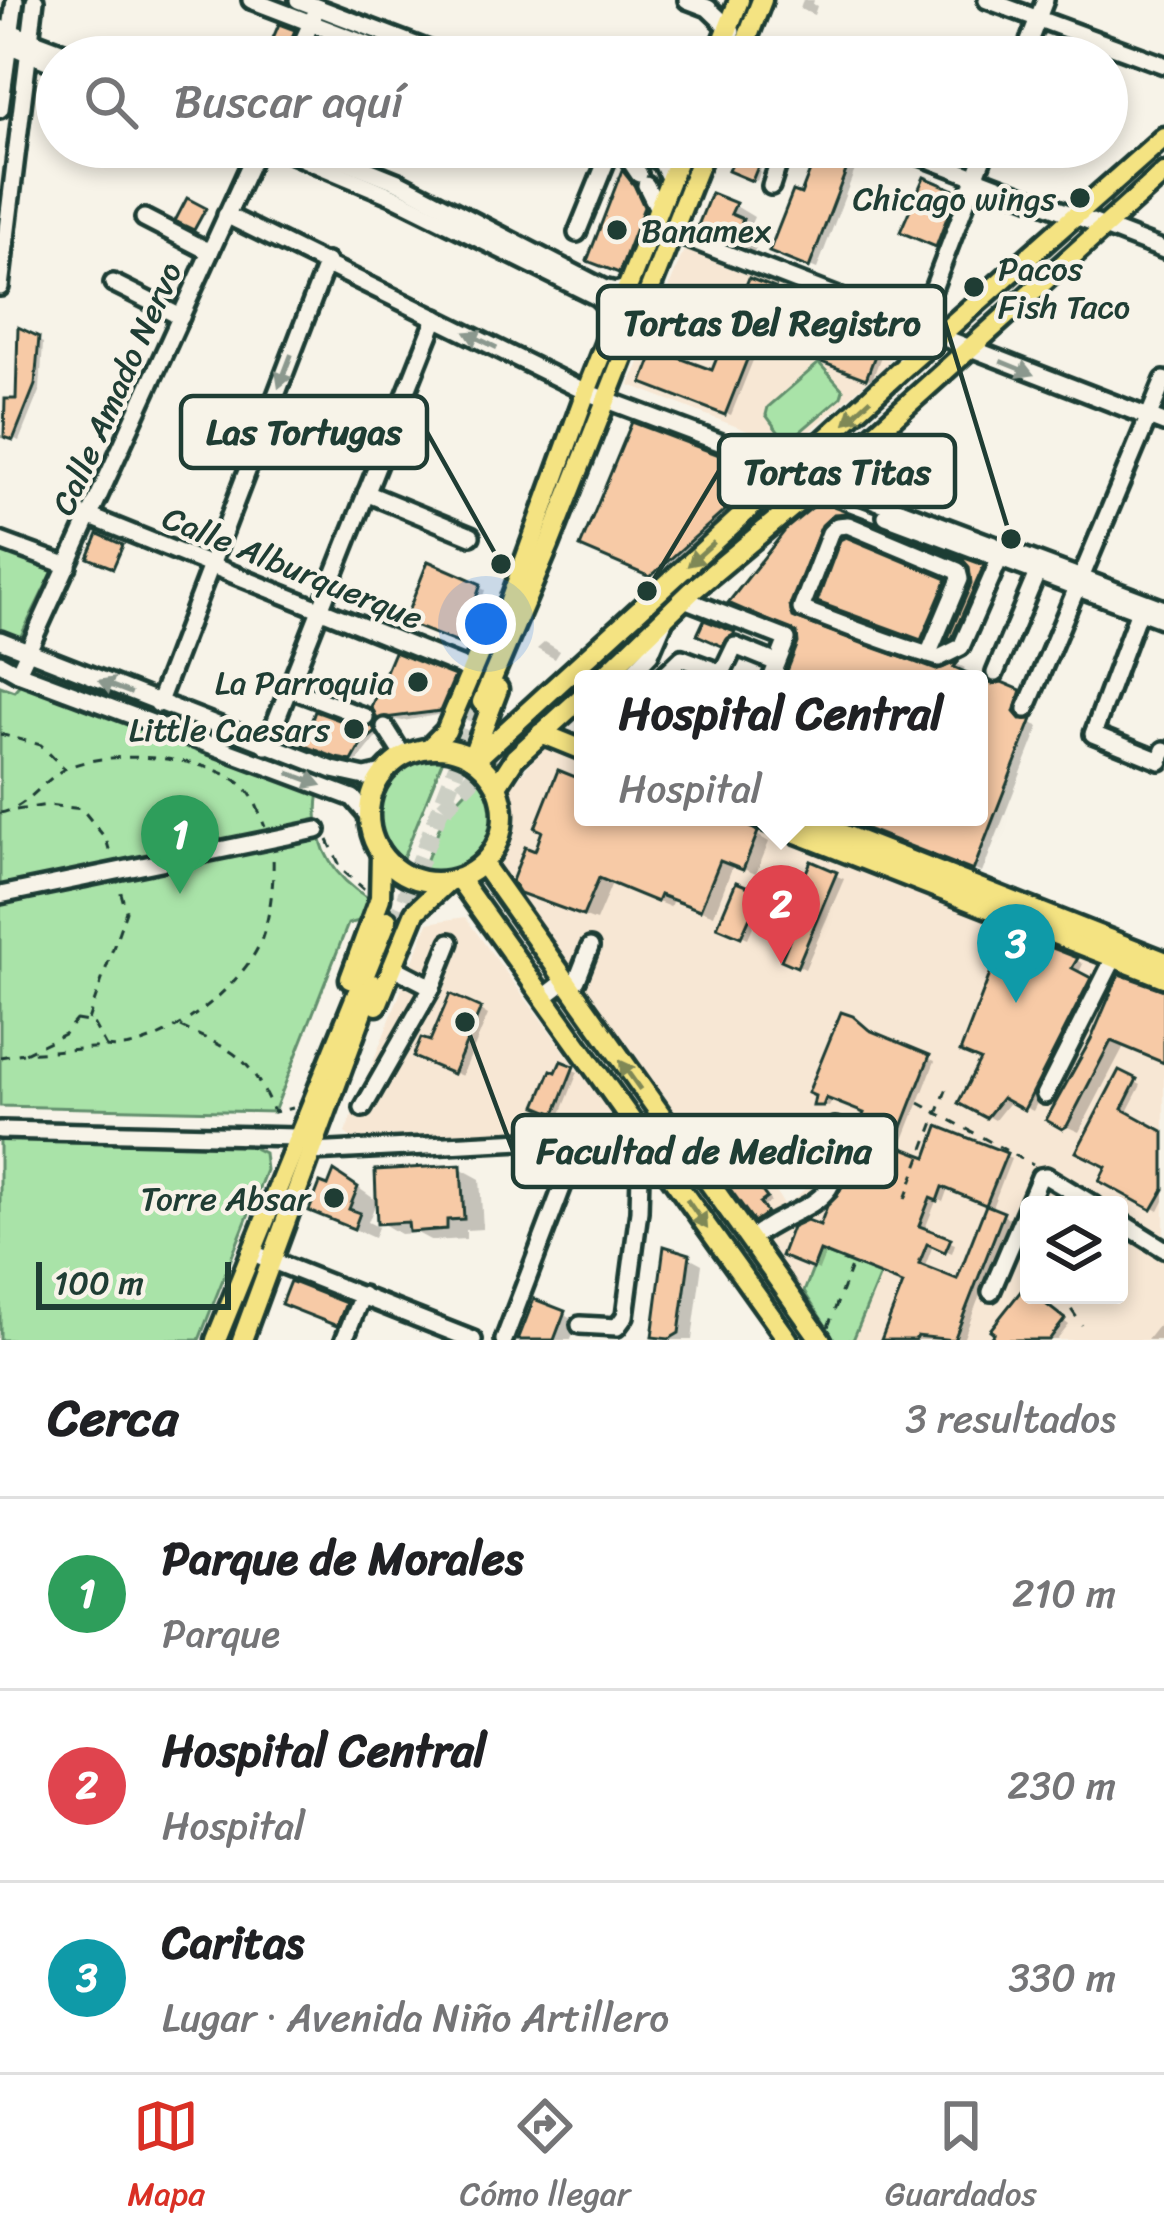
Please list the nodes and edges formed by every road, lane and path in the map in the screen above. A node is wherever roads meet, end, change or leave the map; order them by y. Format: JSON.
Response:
{"nodes":[{"id":1,"x":15,"y":0,"type":"edge"},
{"id":2,"x":35,"y":0,"type":"edge"},
{"id":3,"x":251,"y":0,"type":"edge"},
{"id":4,"x":687,"y":0,"type":"edge"},
{"id":5,"x":739,"y":0,"type":"edge"},
{"id":6,"x":762,"y":0,"type":"edge"},
{"id":7,"x":987,"y":0,"type":"edge"},
{"id":8,"x":1046,"y":0,"type":"edge"},
{"id":9,"x":291,"y":4,"type":"edge"},
{"id":10,"x":316,"y":10,"type":"edge"},
{"id":11,"x":1038,"y":19,"type":"junction"},
{"id":12,"x":728,"y":29,"type":"junction"},
{"id":13,"x":7,"y":35,"type":"edge"},
{"id":14,"x":362,"y":36,"type":"edge"},
{"id":15,"x":383,"y":36,"type":"edge"},
{"id":16,"x":725,"y":36,"type":"edge"},
{"id":17,"x":744,"y":36,"type":"edge"},
{"id":18,"x":749,"y":36,"type":"edge"},
{"id":19,"x":1031,"y":36,"type":"edge"},
{"id":20,"x":1085,"y":36,"type":"edge"},
{"id":21,"x":28,"y":46,"type":"junction"},
{"id":22,"x":36,"y":48,"type":"edge"},
{"id":23,"x":36,"y":51,"type":"edge"},
{"id":24,"x":1128,"y":52,"type":"edge"},
{"id":25,"x":1164,"y":65,"type":"edge"},
{"id":26,"x":0,"y":112,"type":"edge"},
{"id":27,"x":17,"y":122,"type":"junction"},
{"id":28,"x":1164,"y":136,"type":"edge"},
{"id":29,"x":248,"y":168,"type":"edge"},
{"id":30,"x":332,"y":168,"type":"edge"},
{"id":31,"x":353,"y":168,"type":"edge"},
{"id":32,"x":607,"y":168,"type":"edge"},
{"id":33,"x":634,"y":168,"type":"edge"},
{"id":34,"x":664,"y":168,"type":"edge"},
{"id":35,"x":674,"y":168,"type":"edge"},
{"id":36,"x":698,"y":168,"type":"edge"},
{"id":37,"x":776,"y":168,"type":"edge"},
{"id":38,"x":956,"y":168,"type":"edge"},
{"id":39,"x":979,"y":168,"type":"edge"},
{"id":40,"x":1164,"y":173,"type":"edge"},
{"id":41,"x":976,"y":175,"type":"junction"},
{"id":42,"x":670,"y":180,"type":"junction"},
{"id":43,"x":770,"y":186,"type":"dead end"},
{"id":44,"x":409,"y":196,"type":"junction"},
{"id":45,"x":658,"y":209,"type":"junction"},
{"id":46,"x":226,"y":215,"type":"junction"},
{"id":47,"x":1076,"y":215,"type":"junction"},
{"id":48,"x":144,"y":218,"type":"dead end"},
{"id":49,"x":1105,"y":226,"type":"junction"},
{"id":50,"x":577,"y":233,"type":"dead end"},
{"id":51,"x":673,"y":233,"type":"junction"},
{"id":52,"x":491,"y":237,"type":"junction"},
{"id":53,"x":1164,"y":250,"type":"edge"},
{"id":54,"x":210,"y":252,"type":"junction"},
{"id":55,"x":327,"y":262,"type":"junction"},
{"id":56,"x":0,"y":281,"type":"edge"},
{"id":57,"x":112,"y":283,"type":"dead end"},
{"id":58,"x":628,"y":287,"type":"junction"},
{"id":59,"x":181,"y":317,"type":"junction"},
{"id":60,"x":436,"y":318,"type":"junction"},
{"id":61,"x":613,"y":323,"type":"junction"},
{"id":62,"x":915,"y":328,"type":"junction"},
{"id":63,"x":940,"y":338,"type":"junction"},
{"id":64,"x":969,"y":349,"type":"junction"},
{"id":65,"x":903,"y":368,"type":"junction"},
{"id":66,"x":1164,"y":380,"type":"edge"},
{"id":67,"x":586,"y":392,"type":"junction"},
{"id":68,"x":606,"y":400,"type":"junction"},
{"id":69,"x":1156,"y":420,"type":"edge"},
{"id":70,"x":791,"y":473,"type":"junction"},
{"id":71,"x":818,"y":484,"type":"junction"},
{"id":72,"x":366,"y":493,"type":"junction"},
{"id":73,"x":91,"y":517,"type":"junction"},
{"id":74,"x":906,"y":518,"type":"junction"},
{"id":75,"x":471,"y":536,"type":"dead end"},
{"id":76,"x":542,"y":539,"type":"junction"},
{"id":77,"x":967,"y":540,"type":"junction"},
{"id":78,"x":0,"y":542,"type":"edge"},
{"id":79,"x":896,"y":544,"type":"junction"},
{"id":80,"x":999,"y":560,"type":"junction"},
{"id":81,"x":68,"y":566,"type":"junction"},
{"id":82,"x":210,"y":568,"type":"junction"},
{"id":83,"x":1037,"y":573,"type":"junction"},
{"id":84,"x":1077,"y":582,"type":"junction"},
{"id":85,"x":689,"y":594,"type":"junction"},
{"id":86,"x":1140,"y":607,"type":"junction"},
{"id":87,"x":319,"y":608,"type":"junction"},
{"id":88,"x":801,"y":609,"type":"junction"},
{"id":89,"x":1164,"y":610,"type":"edge"},
{"id":90,"x":666,"y":616,"type":"junction"},
{"id":91,"x":1164,"y":620,"type":"edge"},
{"id":92,"x":787,"y":639,"type":"junction"},
{"id":93,"x":0,"y":640,"type":"edge"},
{"id":94,"x":27,"y":654,"type":"junction"},
{"id":95,"x":928,"y":655,"type":"junction"},
{"id":96,"x":0,"y":662,"type":"edge"},
{"id":97,"x":601,"y":670,"type":"tunnel mouth"},
{"id":98,"x":601,"y":670,"type":"tunnel mouth"},
{"id":99,"x":635,"y":670,"type":"edge"},
{"id":100,"x":669,"y":670,"type":"edge"},
{"id":101,"x":714,"y":670,"type":"edge"},
{"id":102,"x":723,"y":670,"type":"edge"},
{"id":103,"x":772,"y":670,"type":"edge"},
{"id":104,"x":774,"y":670,"type":"edge"},
{"id":105,"x":473,"y":671,"type":"junction"},
{"id":106,"x":17,"y":673,"type":"junction"},
{"id":107,"x":995,"y":673,"type":"dead end"},
{"id":108,"x":503,"y":674,"type":"junction"},
{"id":109,"x":560,"y":680,"type":"junction"},
{"id":110,"x":288,"y":688,"type":"junction"},
{"id":111,"x":478,"y":700,"type":"tunnel mouth"},
{"id":112,"x":158,"y":704,"type":"junction"},
{"id":113,"x":574,"y":704,"type":"edge"},
{"id":114,"x":1026,"y":710,"type":"dead end"},
{"id":115,"x":365,"y":717,"type":"dead end"},
{"id":116,"x":385,"y":727,"type":"dead end"},
{"id":117,"x":541,"y":733,"type":"junction"},
{"id":118,"x":0,"y":734,"type":"edge"},
{"id":119,"x":266,"y":746,"type":"junction"},
{"id":120,"x":574,"y":746,"type":"edge"},
{"id":121,"x":430,"y":748,"type":"junction"},
{"id":122,"x":1164,"y":750,"type":"edge"},
{"id":123,"x":404,"y":757,"type":"junction"},
{"id":124,"x":474,"y":759,"type":"junction"},
{"id":125,"x":64,"y":769,"type":"junction"},
{"id":126,"x":383,"y":773,"type":"junction"},
{"id":127,"x":497,"y":786,"type":"junction"},
{"id":128,"x":0,"y":813,"type":"edge"},
{"id":129,"x":369,"y":817,"type":"junction"},
{"id":130,"x":786,"y":826,"type":"edge"},
{"id":131,"x":817,"y":826,"type":"edge"},
{"id":132,"x":321,"y":830,"type":"joint"},
{"id":133,"x":269,"y":840,"type":"junction"},
{"id":134,"x":858,"y":848,"type":"junction"},
{"id":135,"x":381,"y":854,"type":"junction"},
{"id":136,"x":483,"y":864,"type":"junction"},
{"id":137,"x":453,"y":881,"type":"junction"},
{"id":138,"x":0,"y":895,"type":"edge"},
{"id":139,"x":380,"y":898,"type":"junction"},
{"id":140,"x":450,"y":942,"type":"dead end"},
{"id":141,"x":590,"y":946,"type":"dead end"},
{"id":142,"x":1118,"y":951,"type":"junction"},
{"id":143,"x":1164,"y":961,"type":"edge"},
{"id":144,"x":393,"y":967,"type":"junction"},
{"id":145,"x":1164,"y":976,"type":"edge"},
{"id":146,"x":565,"y":981,"type":"junction"},
{"id":147,"x":432,"y":987,"type":"junction"},
{"id":148,"x":543,"y":998,"type":"junction"},
{"id":149,"x":179,"y":1026,"type":"junction"},
{"id":150,"x":106,"y":1047,"type":"junction"},
{"id":151,"x":25,"y":1053,"type":"junction"},
{"id":152,"x":0,"y":1057,"type":"edge"},
{"id":153,"x":948,"y":1085,"type":"dead end"},
{"id":154,"x":1046,"y":1095,"type":"dead end"},
{"id":155,"x":330,"y":1100,"type":"junction"},
{"id":156,"x":919,"y":1103,"type":"dead end"},
{"id":157,"x":310,"y":1104,"type":"junction"},
{"id":158,"x":363,"y":1108,"type":"dead end"},
{"id":159,"x":938,"y":1113,"type":"junction"},
{"id":160,"x":668,"y":1127,"type":"junction"},
{"id":161,"x":835,"y":1127,"type":"dead end"},
{"id":162,"x":0,"y":1130,"type":"edge"},
{"id":163,"x":641,"y":1135,"type":"junction"},
{"id":164,"x":296,"y":1137,"type":"junction"},
{"id":165,"x":581,"y":1138,"type":"junction"},
{"id":166,"x":312,"y":1152,"type":"junction"},
{"id":167,"x":1040,"y":1177,"type":"junction"},
{"id":168,"x":1079,"y":1196,"type":"edge"},
{"id":169,"x":905,"y":1199,"type":"dead end"},
{"id":170,"x":1164,"y":1226,"type":"edge"},
{"id":171,"x":1128,"y":1227,"type":"edge"},
{"id":172,"x":749,"y":1240,"type":"junction"},
{"id":173,"x":1159,"y":1246,"type":"edge"},
{"id":174,"x":250,"y":1252,"type":"junction"},
{"id":175,"x":273,"y":1258,"type":"junction"},
{"id":176,"x":852,"y":1264,"type":"dead end"},
{"id":177,"x":991,"y":1292,"type":"dead end"},
{"id":178,"x":362,"y":1295,"type":"junction"},
{"id":179,"x":1068,"y":1304,"type":"edge"},
{"id":180,"x":1082,"y":1324,"type":"dead end"},
{"id":181,"x":580,"y":1325,"type":"dead end"},
{"id":182,"x":216,"y":1340,"type":"edge"},
{"id":183,"x":242,"y":1340,"type":"edge"},
{"id":184,"x":344,"y":1340,"type":"edge"},
{"id":185,"x":473,"y":1340,"type":"edge"},
{"id":186,"x":504,"y":1340,"type":"edge"},
{"id":187,"x":788,"y":1340,"type":"edge"},
{"id":188,"x":822,"y":1340,"type":"edge"}],
"edges":[{"from":1,"to":13,"type":"street"},
{"from":2,"to":21,"type":"street"},
{"from":3,"to":9,"type":"street"},
{"from":4,"to":12,"type":"street"},
{"from":5,"to":12,"type":"main road"},
{"from":6,"to":18,"type":"main road"},
{"from":7,"to":11,"type":"street"},
{"from":8,"to":11,"type":"street"},
{"from":9,"to":10,"type":"street"},
{"from":10,"to":14,"type":"street"},
{"from":10,"to":15,"type":"street"},
{"from":11,"to":19,"type":"street"},
{"from":11,"to":20,"type":"street"},
{"from":12,"to":16,"type":"main road"},
{"from":12,"to":17,"type":"street"},
{"from":13,"to":21,"type":"street"},
{"from":13,"to":26,"type":"street"},
{"from":21,"to":22,"type":"street"},
{"from":21,"to":23,"type":"street"},
{"from":21,"to":27,"type":"street"},
{"from":24,"to":25,"type":"street"},
{"from":26,"to":27,"type":"street"},
{"from":27,"to":56,"type":"street"},
{"from":28,"to":47,"type":"main road"},
{"from":29,"to":46,"type":"street","name":"Calle Amado Nervo"},
{"from":30,"to":44,"type":"street"},
{"from":31,"to":44,"type":"street"},
{"from":32,"to":50,"type":"street"},
{"from":33,"to":45,"type":"street"},
{"from":34,"to":42,"type":"street"},
{"from":35,"to":42,"type":"main road"},
{"from":36,"to":51,"type":"main road"},
{"from":37,"to":43,"type":"street"},
{"from":38,"to":41,"type":"street"},
{"from":39,"to":41,"type":"street"},
{"from":40,"to":49,"type":"main road"},
{"from":41,"to":47,"type":"street"},
{"from":41,"to":62,"type":"street"},
{"from":42,"to":45,"type":"main road"},
{"from":44,"to":52,"type":"street"},
{"from":45,"to":58,"type":"main road"},
{"from":46,"to":54,"type":"street","name":"Calle Amado Nervo"},
{"from":46,"to":55,"type":"street"},
{"from":47,"to":49,"type":"street"},
{"from":47,"to":63,"type":"main road"},
{"from":48,"to":54,"type":"street"},
{"from":49,"to":53,"type":"street"},
{"from":49,"to":64,"type":"main road"},
{"from":51,"to":62,"type":"street"},
{"from":51,"to":68,"type":"main road"},
{"from":52,"to":58,"type":"street"},
{"from":52,"to":61,"type":"street"},
{"from":54,"to":59,"type":"street","name":"Calle Amado Nervo"},
{"from":55,"to":60,"type":"street"},
{"from":55,"to":82,"type":"street","one_way":true},
{"from":57,"to":59,"type":"street"},
{"from":58,"to":61,"type":"main road"},
{"from":59,"to":73,"type":"street","name":"Calle Amado Nervo"},
{"from":67,"to":60,"type":"street","one_way":true},
{"from":60,"to":72,"type":"street"},
{"from":61,"to":67,"type":"main road"},
{"from":62,"to":63,"type":"street"},
{"from":62,"to":65,"type":"street"},
{"from":63,"to":64,"type":"street"},
{"from":63,"to":65,"type":"main road"},
{"from":64,"to":69,"type":"street","one_way":true},
{"from":64,"to":71,"type":"main road"},
{"from":65,"to":70,"type":"main road","one_way":true},
{"from":66,"to":69,"type":"street"},
{"from":67,"to":68,"type":"street"},
{"from":67,"to":76,"type":"main road"},
{"from":68,"to":70,"type":"street"},
{"from":68,"to":76,"type":"main road"},
{"from":69,"to":84,"type":"street"},
{"from":70,"to":71,"type":"street"},
{"from":70,"to":109,"type":"main road","one_way":true},
{"from":71,"to":74,"type":"street"},
{"from":71,"to":85,"type":"main road"},
{"from":72,"to":75,"type":"street"},
{"from":72,"to":87,"type":"street"},
{"from":73,"to":81,"type":"street","name":"Calle Amado Nervo"},
{"from":73,"to":82,"type":"street","name":"Calle Alburquerque"},
{"from":74,"to":77,"type":"street"},
{"from":74,"to":79,"type":"street"},
{"from":76,"to":105,"type":"main road"},
{"from":76,"to":108,"type":"main road"},
{"from":76,"to":111,"type":"main road"},
{"from":77,"to":80,"type":"street"},
{"from":77,"to":84,"type":"street"},
{"from":78,"to":81,"type":"street"},
{"from":79,"to":88,"type":"street"},
{"from":79,"to":95,"type":"street"},
{"from":80,"to":83,"type":"street"},
{"from":80,"to":95,"type":"street"},
{"from":81,"to":94,"type":"street","name":"Calle Amado Nervo"},
{"from":82,"to":87,"type":"street","name":"Calle Alburquerque"},
{"from":82,"to":112,"type":"street"},
{"from":83,"to":84,"type":"street"},
{"from":83,"to":107,"type":"street"},
{"from":84,"to":86,"type":"street"},
{"from":84,"to":114,"type":"street"},
{"from":85,"to":90,"type":"main road"},
{"from":85,"to":92,"type":"street"},
{"from":85,"to":97,"type":"main road"},
{"from":86,"to":89,"type":"street"},
{"from":86,"to":91,"type":"street"},
{"from":86,"to":122,"type":"street"},
{"from":87,"to":105,"type":"street","name":"Calle Alburquerque"},
{"from":87,"to":110,"type":"street"},
{"from":88,"to":92,"type":"street"},
{"from":88,"to":95,"type":"street"},
{"from":90,"to":98,"type":"main road"},
{"from":90,"to":99,"type":"street"},
{"from":92,"to":104,"type":"street"},
{"from":93,"to":94,"type":"street"},
{"from":94,"to":106,"type":"street","name":"Calle Amado Nervo"},
{"from":112,"to":94,"type":"street","one_way":true},
{"from":96,"to":106,"type":"street"},
{"from":100,"to":101,"type":"street"},
{"from":102,"to":103,"type":"street"},
{"from":105,"to":121,"type":"main road"},
{"from":106,"to":129,"type":"street","one_way":true},
{"from":108,"to":109,"type":"main road"},
{"from":108,"to":124,"type":"main road"},
{"from":109,"to":124,"type":"main road"},
{"from":110,"to":115,"type":"street"},
{"from":110,"to":119,"type":"street"},
{"from":112,"to":119,"type":"street"},
{"from":113,"to":117,"type":"main road"},
{"from":116,"to":123,"type":"street"},
{"from":117,"to":120,"type":"main road"},
{"from":117,"to":127,"type":"main road"},
{"from":118,"to":125,"type":"path"},
{"from":119,"to":126,"type":"street"},
{"from":121,"to":123,"type":"main road"},
{"from":121,"to":124,"type":"main road"},
{"from":123,"to":126,"type":"main road"},
{"from":124,"to":127,"type":"main road"},
{"from":125,"to":128,"type":"path"},
{"from":125,"to":133,"type":"path"},
{"from":126,"to":129,"type":"main road"},
{"from":127,"to":136,"type":"main road"},
{"from":129,"to":135,"type":"main road"},
{"from":130,"to":134,"type":"main road"},
{"from":131,"to":134,"type":"main road"},
{"from":132,"to":133,"type":"street"},
{"from":132,"to":139,"type":"path"},
{"from":133,"to":138,"type":"street"},
{"from":133,"to":149,"type":"path"},
{"from":134,"to":142,"type":"main road"},
{"from":135,"to":137,"type":"main road"},
{"from":135,"to":139,"type":"main road"},
{"from":136,"to":137,"type":"main road"},
{"from":136,"to":146,"type":"main road"},
{"from":137,"to":144,"type":"main road"},
{"from":137,"to":148,"type":"main road"},
{"from":139,"to":157,"type":"main road"},
{"from":140,"to":147,"type":"street"},
{"from":141,"to":146,"type":"street"},
{"from":142,"to":143,"type":"main road"},
{"from":142,"to":145,"type":"main road"},
{"from":142,"to":154,"type":"street"},
{"from":144,"to":147,"type":"street"},
{"from":144,"to":155,"type":"main road"},
{"from":146,"to":148,"type":"street"},
{"from":160,"to":146,"type":"main road","one_way":true},
{"from":147,"to":158,"type":"street"},
{"from":148,"to":163,"type":"main road"},
{"from":149,"to":150,"type":"path"},
{"from":149,"to":157,"type":"path"},
{"from":150,"to":151,"type":"path"},
{"from":150,"to":151,"type":"path"},
{"from":151,"to":152,"type":"path"},
{"from":153,"to":159,"type":"path"},
{"from":155,"to":157,"type":"main road"},
{"from":155,"to":166,"type":"main road"},
{"from":156,"to":159,"type":"path"},
{"from":157,"to":164,"type":"main road"},
{"from":159,"to":167,"type":"path"},
{"from":159,"to":169,"type":"path"},
{"from":160,"to":163,"type":"street"},
{"from":160,"to":172,"type":"main road"},
{"from":161,"to":172,"type":"street"},
{"from":162,"to":164,"type":"street"},
{"from":163,"to":165,"type":"street"},
{"from":163,"to":181,"type":"street"},
{"from":163,"to":187,"type":"main road","one_way":true},
{"from":164,"to":174,"type":"main road"},
{"from":165,"to":166,"type":"street"},
{"from":165,"to":186,"type":"street"},
{"from":166,"to":175,"type":"main road"},
{"from":167,"to":168,"type":"street"},
{"from":167,"to":177,"type":"street"},
{"from":170,"to":173,"type":"street"},
{"from":171,"to":173,"type":"street"},
{"from":172,"to":188,"type":"main road"},
{"from":174,"to":175,"type":"street"},
{"from":174,"to":182,"type":"main road"},
{"from":175,"to":178,"type":"street"},
{"from":175,"to":183,"type":"main road"},
{"from":176,"to":188,"type":"path"},
{"from":178,"to":184,"type":"street"},
{"from":178,"to":185,"type":"street"},
{"from":179,"to":180,"type":"path"}]}
